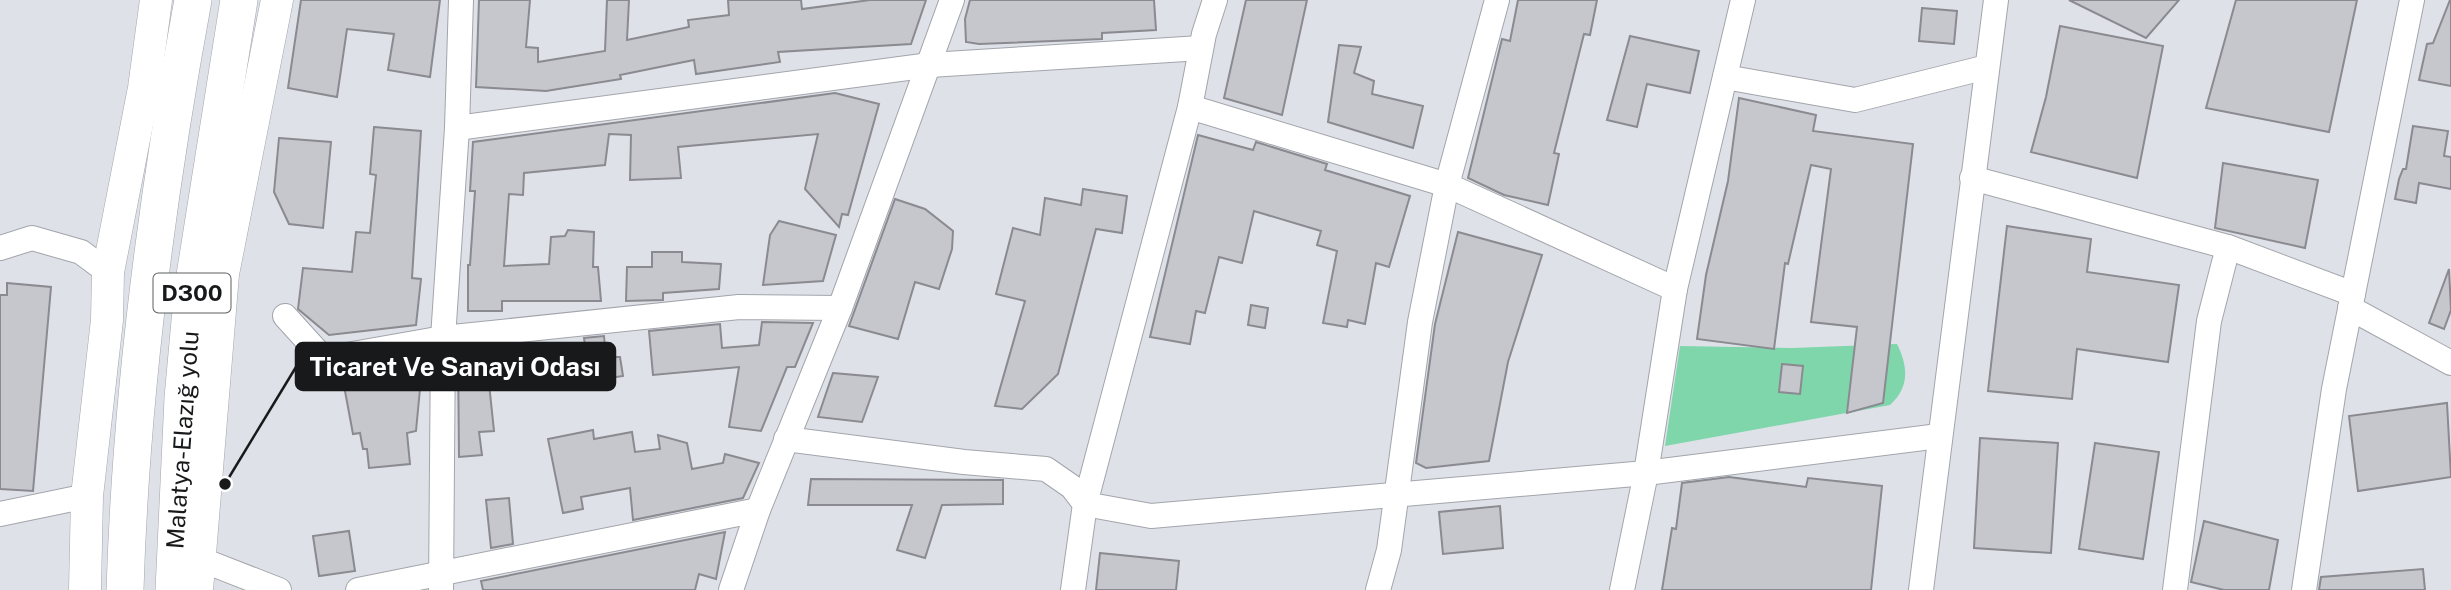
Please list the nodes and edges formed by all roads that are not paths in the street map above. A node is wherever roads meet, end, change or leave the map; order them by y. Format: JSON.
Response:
{"nodes":[{"id":1,"x":156,"y":0,"type":"edge"},
{"id":2,"x":192,"y":0,"type":"edge"},
{"id":3,"x":239,"y":0,"type":"edge"},
{"id":4,"x":267,"y":0,"type":"edge"},
{"id":5,"x":277,"y":0,"type":"edge"},
{"id":6,"x":461,"y":0,"type":"edge"},
{"id":7,"x":952,"y":0,"type":"edge"},
{"id":8,"x":1215,"y":0,"type":"edge"},
{"id":9,"x":1497,"y":0,"type":"edge"},
{"id":10,"x":1743,"y":0,"type":"edge"},
{"id":11,"x":1996,"y":0,"type":"edge"},
{"id":12,"x":2412,"y":0,"type":"edge"},
{"id":13,"x":1201,"y":48,"type":"junction"},
{"id":14,"x":930,"y":65,"type":"junction"},
{"id":15,"x":1987,"y":67,"type":"junction"},
{"id":16,"x":1725,"y":77,"type":"junction"},
{"id":17,"x":1190,"y":107,"type":"junction"},
{"id":18,"x":457,"y":128,"type":"junction"},
{"id":19,"x":216,"y":141,"type":"junction"},
{"id":20,"x":132,"y":146,"type":"junction"},
{"id":21,"x":1972,"y":178,"type":"junction"},
{"id":22,"x":1447,"y":184,"type":"junction"},
{"id":23,"x":2228,"y":247,"type":"junction"},
{"id":24,"x":0,"y":248,"type":"edge"},
{"id":25,"x":108,"y":272,"type":"junction"},
{"id":26,"x":1675,"y":289,"type":"junction"},
{"id":27,"x":2352,"y":301,"type":"junction"},
{"id":28,"x":840,"y":308,"type":"junction"},
{"id":29,"x":285,"y":316,"type":"dead end"},
{"id":30,"x":443,"y":338,"type":"junction"},
{"id":31,"x":2451,"y":363,"type":"edge"},
{"id":32,"x":1939,"y":436,"type":"junction"},
{"id":33,"x":786,"y":439,"type":"junction"},
{"id":34,"x":1646,"y":473,"type":"junction"},
{"id":35,"x":87,"y":496,"type":"junction"},
{"id":36,"x":1394,"y":498,"type":"junction"},
{"id":37,"x":1085,"y":504,"type":"junction"},
{"id":38,"x":758,"y":510,"type":"junction"},
{"id":39,"x":0,"y":514,"type":"edge"},
{"id":40,"x":197,"y":558,"type":"junction"},
{"id":41,"x":441,"y":582,"type":"edge"},
{"id":42,"x":85,"y":590,"type":"edge"},
{"id":43,"x":125,"y":590,"type":"edge"},
{"id":44,"x":174,"y":590,"type":"edge"},
{"id":45,"x":197,"y":590,"type":"edge"},
{"id":46,"x":279,"y":590,"type":"edge"},
{"id":47,"x":358,"y":590,"type":"edge"},
{"id":48,"x":731,"y":590,"type":"edge"},
{"id":49,"x":1073,"y":590,"type":"edge"},
{"id":50,"x":1378,"y":590,"type":"edge"},
{"id":51,"x":1622,"y":590,"type":"edge"},
{"id":52,"x":1921,"y":590,"type":"edge"},
{"id":53,"x":2175,"y":590,"type":"edge"},
{"id":54,"x":2304,"y":590,"type":"edge"}],
"edges":[{"from":1,"to":20,"type":"main road"},
{"from":2,"to":20,"type":"main road"},
{"from":2,"to":43,"type":"highway","number":"D300"},
{"from":3,"to":19,"type":"highway","name":"Malatya-Elazığ yolu","number":"D300"},
{"from":4,"to":19,"type":"main road"},
{"from":5,"to":40,"type":"main road"},
{"from":6,"to":18,"type":"street"},
{"from":7,"to":14,"type":"street"},
{"from":8,"to":13,"type":"street"},
{"from":9,"to":22,"type":"street"},
{"from":10,"to":16,"type":"street"},
{"from":11,"to":15,"type":"street"},
{"from":12,"to":27,"type":"street"},
{"from":13,"to":14,"type":"street"},
{"from":13,"to":17,"type":"street"},
{"from":14,"to":18,"type":"street"},
{"from":14,"to":28,"type":"street"},
{"from":15,"to":16,"type":"street"},
{"from":15,"to":21,"type":"street"},
{"from":16,"to":26,"type":"street"},
{"from":17,"to":22,"type":"street"},
{"from":17,"to":37,"type":"street"},
{"from":18,"to":30,"type":"street"},
{"from":19,"to":44,"type":"highway","name":"Malatya-Elazığ yolu","number":"D300"},
{"from":20,"to":25,"type":"main road"},
{"from":21,"to":23,"type":"street"},
{"from":21,"to":32,"type":"street"},
{"from":22,"to":26,"type":"street"},
{"from":22,"to":36,"type":"street"},
{"from":23,"to":27,"type":"street"},
{"from":23,"to":53,"type":"street"},
{"from":24,"to":25,"type":"street"},
{"from":25,"to":35,"type":"main road"},
{"from":26,"to":34,"type":"street"},
{"from":27,"to":31,"type":"street"},
{"from":27,"to":54,"type":"street"},
{"from":28,"to":30,"type":"street"},
{"from":28,"to":33,"type":"street"},
{"from":29,"to":30,"type":"street"},
{"from":30,"to":41,"type":"street"},
{"from":32,"to":34,"type":"street"},
{"from":32,"to":52,"type":"street"},
{"from":33,"to":37,"type":"street"},
{"from":33,"to":38,"type":"street"},
{"from":34,"to":36,"type":"street"},
{"from":34,"to":51,"type":"street"},
{"from":35,"to":39,"type":"street"},
{"from":35,"to":42,"type":"main road"},
{"from":36,"to":37,"type":"street"},
{"from":36,"to":50,"type":"street"},
{"from":37,"to":49,"type":"street"},
{"from":38,"to":41,"type":"street"},
{"from":38,"to":48,"type":"street"},
{"from":40,"to":45,"type":"main road"},
{"from":40,"to":46,"type":"street"},
{"from":41,"to":47,"type":"street"}]}
